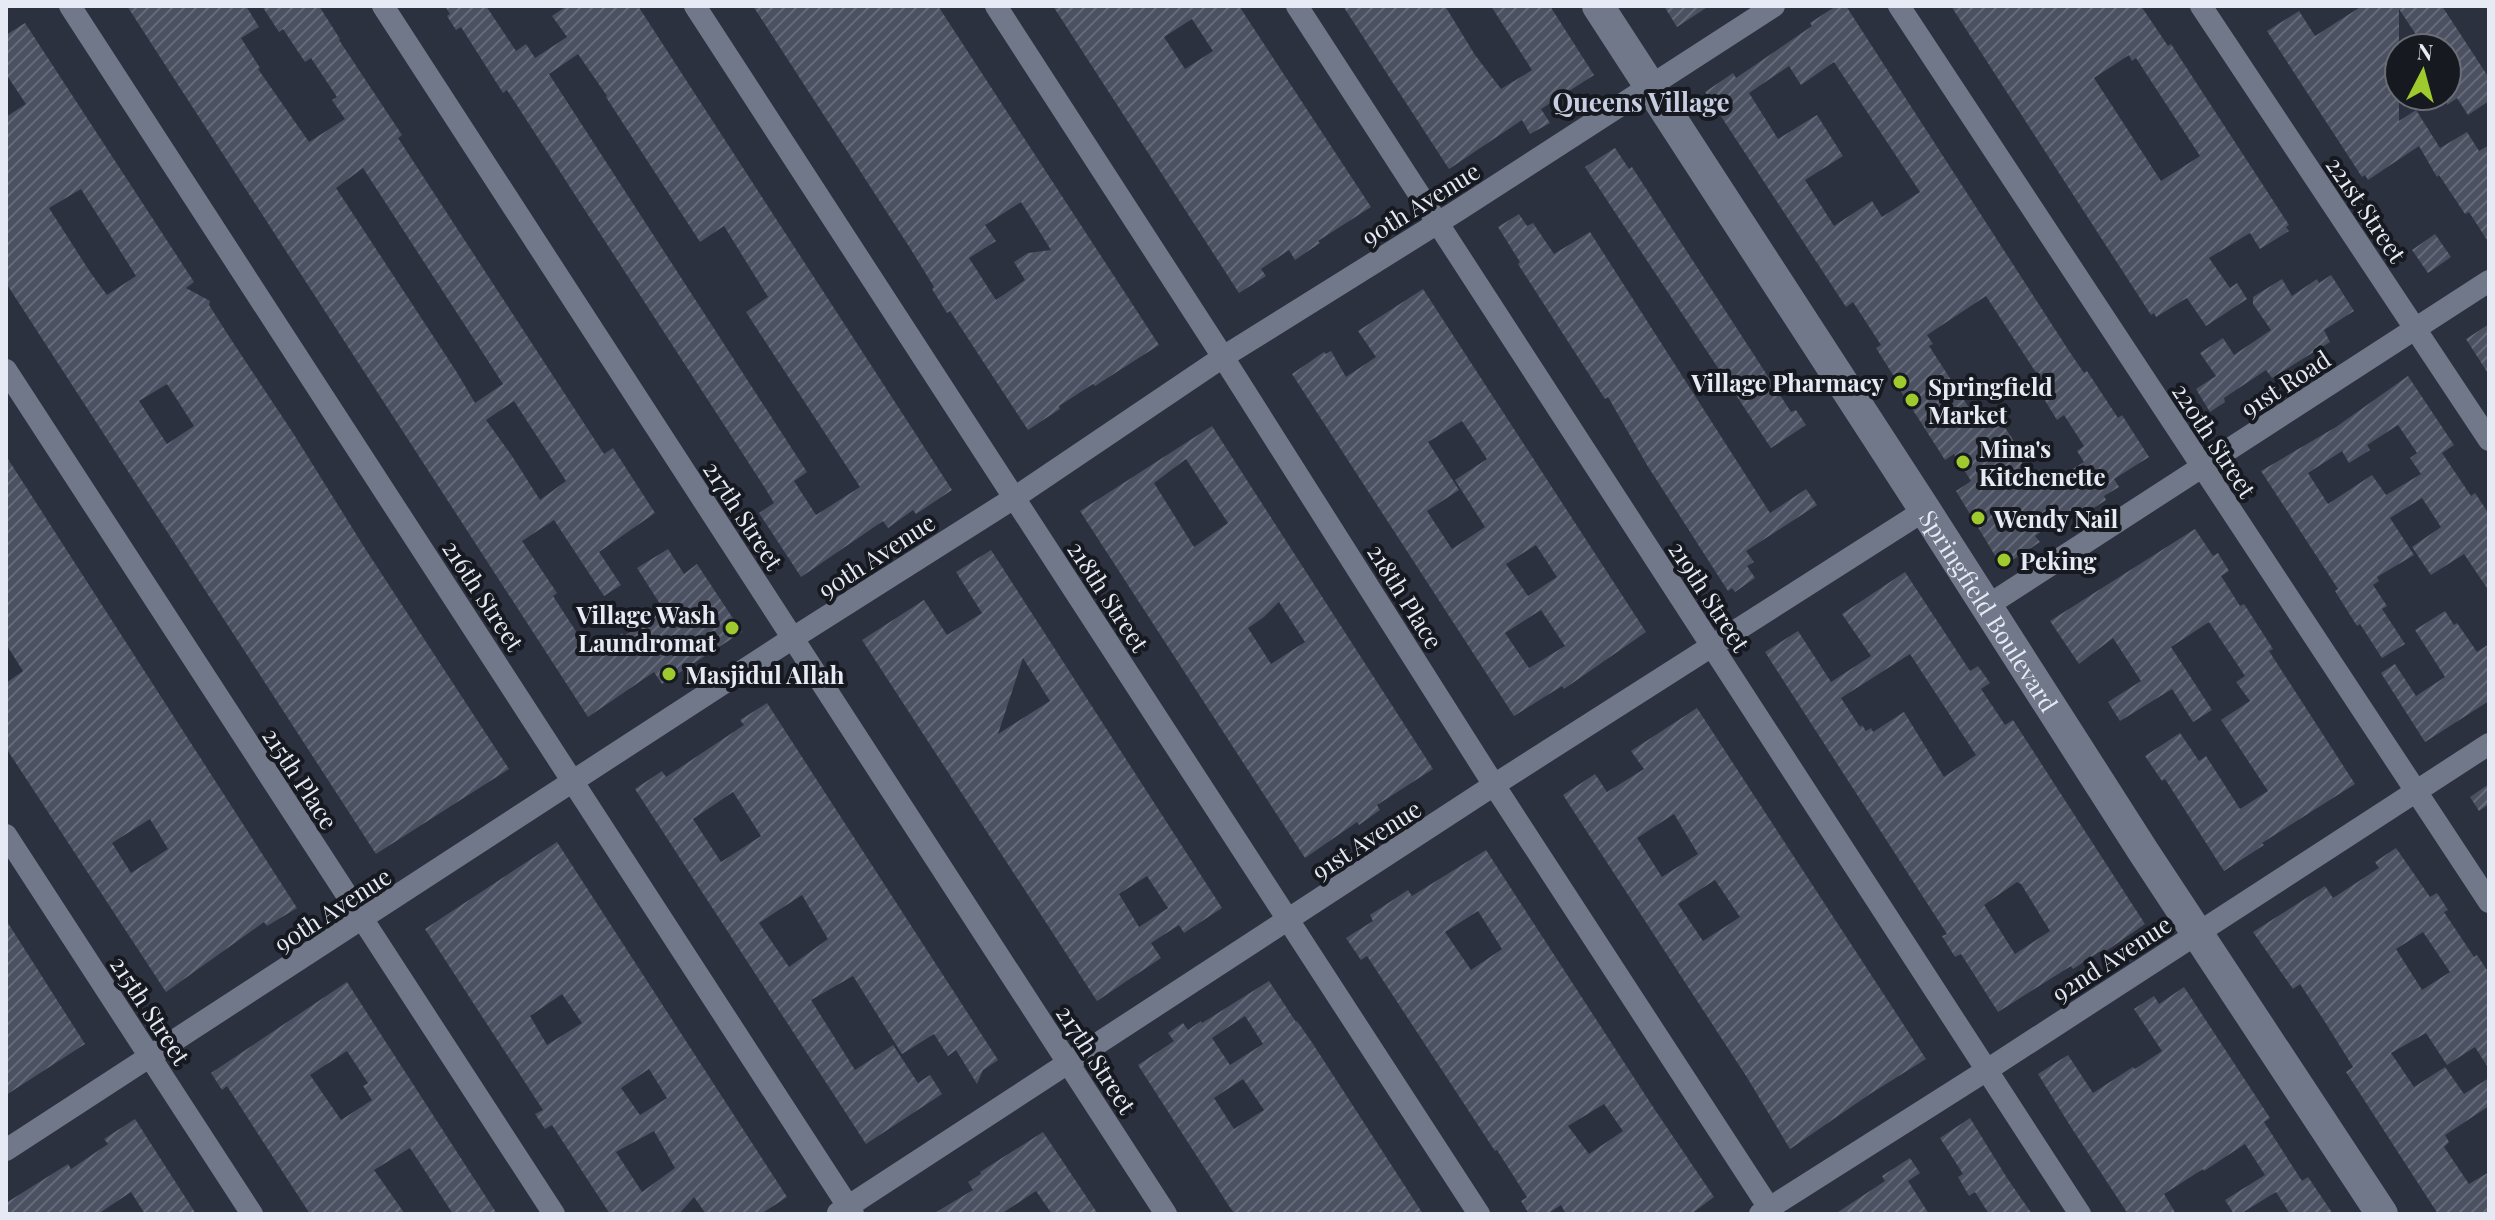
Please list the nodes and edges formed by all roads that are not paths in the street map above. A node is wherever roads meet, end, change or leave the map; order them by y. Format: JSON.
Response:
{"nodes":[{"id":1,"x":70,"y":6,"type":"edge"},
{"id":2,"x":383,"y":6,"type":"edge"},
{"id":3,"x":695,"y":6,"type":"edge"},
{"id":4,"x":996,"y":6,"type":"edge"},
{"id":5,"x":1297,"y":6,"type":"edge"},
{"id":6,"x":1598,"y":6,"type":"edge"},
{"id":7,"x":1774,"y":6,"type":"edge"},
{"id":8,"x":1899,"y":6,"type":"edge"},
{"id":9,"x":2201,"y":6,"type":"edge"},
{"id":10,"x":1651,"y":87,"type":"junction"},
{"id":11,"x":1438,"y":223,"type":"junction"},
{"id":12,"x":2489,"y":281,"type":"edge"},
{"id":13,"x":2416,"y":329,"type":"junction"},
{"id":14,"x":1223,"y":357,"type":"junction"},
{"id":15,"x":6,"y":370,"type":"edge"},
{"id":16,"x":2489,"y":440,"type":"edge"},
{"id":17,"x":2202,"y":467,"type":"junction"},
{"id":18,"x":1014,"y":498,"type":"junction"},
{"id":19,"x":1925,"y":510,"type":"junction"},
{"id":20,"x":1987,"y":606,"type":"junction"},
{"id":21,"x":793,"y":638,"type":"junction"},
{"id":22,"x":1712,"y":646,"type":"junction"},
{"id":23,"x":2489,"y":744,"type":"edge"},
{"id":24,"x":574,"y":782,"type":"junction"},
{"id":25,"x":1494,"y":785,"type":"junction"},
{"id":26,"x":2417,"y":791,"type":"junction"},
{"id":27,"x":6,"y":835,"type":"edge"},
{"id":28,"x":2489,"y":902,"type":"edge"},
{"id":29,"x":362,"y":920,"type":"junction"},
{"id":30,"x":1289,"y":921,"type":"junction"},
{"id":31,"x":2199,"y":932,"type":"junction"},
{"id":32,"x":150,"y":1057,"type":"junction"},
{"id":33,"x":1068,"y":1063,"type":"junction"},
{"id":34,"x":1987,"y":1070,"type":"junction"},
{"id":35,"x":6,"y":1150,"type":"edge"},
{"id":36,"x":846,"y":1212,"type":"edge"},
{"id":37,"x":1767,"y":1212,"type":"edge"},
{"id":38,"x":252,"y":1214,"type":"edge"},
{"id":39,"x":554,"y":1214,"type":"edge"},
{"id":40,"x":1166,"y":1214,"type":"edge"},
{"id":41,"x":1479,"y":1214,"type":"edge"},
{"id":42,"x":2080,"y":1214,"type":"edge"},
{"id":43,"x":2382,"y":1214,"type":"edge"}],
"edges":[{"from":1,"to":24,"type":"street","name":"216th Street"},
{"from":2,"to":21,"type":"street","name":"217th Street"},
{"from":3,"to":18,"type":"street","name":"218th Street"},
{"from":4,"to":14,"type":"street","name":"218th Place"},
{"from":5,"to":11,"type":"street","name":"219th Street"},
{"from":6,"to":10,"type":"main road","name":"Springfield Boulevard"},
{"from":7,"to":10,"type":"street","name":"90th Avenue"},
{"from":8,"to":17,"type":"street","name":"220th Street"},
{"from":9,"to":13,"type":"street","name":"221st Street"},
{"from":10,"to":11,"type":"street","name":"90th Avenue"},
{"from":10,"to":19,"type":"main road","name":"Springfield Boulevard"},
{"from":11,"to":14,"type":"street","name":"90th Avenue"},
{"from":11,"to":22,"type":"street","name":"219th Street"},
{"from":12,"to":13,"type":"street","name":"91st Road"},
{"from":13,"to":16,"type":"street","name":"221st Street"},
{"from":13,"to":17,"type":"street","name":"91st Road"},
{"from":14,"to":18,"type":"street","name":"90th Avenue"},
{"from":14,"to":25,"type":"street","name":"218th Place"},
{"from":15,"to":29,"type":"street","name":"215th Place"},
{"from":17,"to":20,"type":"street","name":"91st Road"},
{"from":17,"to":26,"type":"street","name":"220th Street"},
{"from":18,"to":21,"type":"street","name":"90th Avenue"},
{"from":18,"to":30,"type":"street","name":"218th Street"},
{"from":19,"to":20,"type":"main road","name":"Springfield Boulevard"},
{"from":19,"to":22,"type":"street","name":"91st Avenue"},
{"from":20,"to":31,"type":"main road","name":"Springfield Boulevard"},
{"from":21,"to":24,"type":"street","name":"90th Avenue"},
{"from":21,"to":33,"type":"street","name":"217th Street"},
{"from":22,"to":25,"type":"street","name":"91st Avenue"},
{"from":22,"to":34,"type":"street","name":"219th Street"},
{"from":23,"to":26,"type":"street","name":"92nd Avenue"},
{"from":24,"to":29,"type":"street","name":"90th Avenue"},
{"from":24,"to":36,"type":"street","name":"216th Street"},
{"from":25,"to":30,"type":"street","name":"91st Avenue"},
{"from":25,"to":37,"type":"street","name":"218th Place"},
{"from":26,"to":28,"type":"street","name":"220th Street"},
{"from":26,"to":31,"type":"street","name":"92nd Avenue"},
{"from":27,"to":32,"type":"street","name":"215th Street"},
{"from":29,"to":32,"type":"street","name":"90th Avenue"},
{"from":29,"to":39,"type":"street","name":"215th Place"},
{"from":30,"to":33,"type":"street","name":"91st Avenue"},
{"from":30,"to":41,"type":"street","name":"218th Street"},
{"from":31,"to":34,"type":"street","name":"92nd Avenue"},
{"from":31,"to":43,"type":"main road","name":"Springfield Boulevard"},
{"from":32,"to":35,"type":"street","name":"90th Avenue"},
{"from":32,"to":38,"type":"street","name":"215th Street"},
{"from":33,"to":36,"type":"street","name":"91st Avenue"},
{"from":33,"to":40,"type":"street","name":"217th Street"},
{"from":34,"to":37,"type":"street","name":"92nd Avenue"},
{"from":34,"to":42,"type":"street","name":"219th Street"}]}
